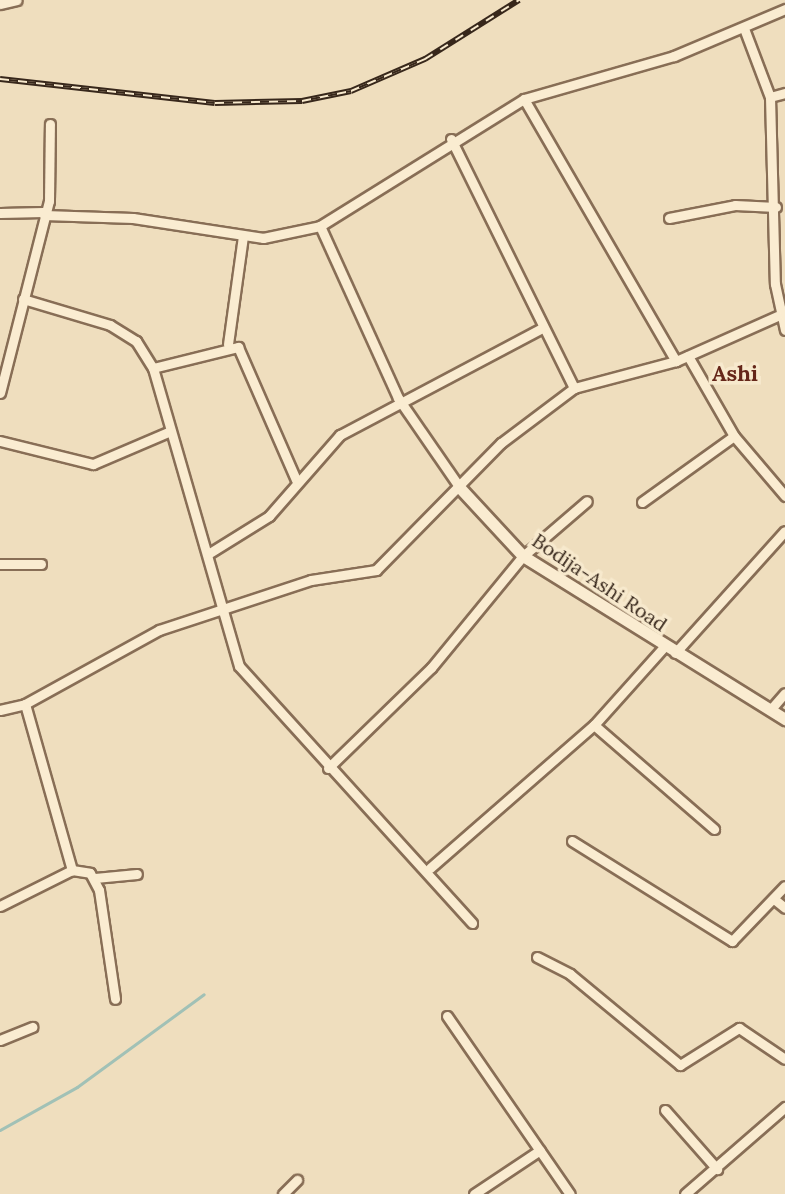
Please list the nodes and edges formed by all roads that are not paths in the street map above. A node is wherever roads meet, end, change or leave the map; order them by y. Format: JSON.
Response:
{"nodes":[{"id":1,"x":17,"y":0,"type":"edge"},
{"id":2,"x":0,"y":4,"type":"edge"},
{"id":3,"x":785,"y":9,"type":"edge"},
{"id":4,"x":745,"y":31,"type":"junction"},
{"id":5,"x":785,"y":93,"type":"edge"},
{"id":6,"x":770,"y":97,"type":"junction"},
{"id":7,"x":524,"y":99,"type":"junction"},
{"id":8,"x":50,"y":124,"type":"dead end"},
{"id":9,"x":451,"y":139,"type":"junction"},
{"id":10,"x":781,"y":192,"type":"edge"},
{"id":11,"x":776,"y":207,"type":"junction"},
{"id":12,"x":0,"y":213,"type":"edge"},
{"id":13,"x":44,"y":214,"type":"junction"},
{"id":14,"x":669,"y":218,"type":"dead end"},
{"id":15,"x":320,"y":226,"type":"junction"},
{"id":16,"x":243,"y":236,"type":"junction"},
{"id":17,"x":780,"y":283,"type":"edge"},
{"id":18,"x":23,"y":299,"type":"junction"},
{"id":19,"x":777,"y":316,"type":"junction"},
{"id":20,"x":542,"y":328,"type":"junction"},
{"id":21,"x":785,"y":330,"type":"edge"},
{"id":22,"x":228,"y":344,"type":"junction"},
{"id":23,"x":688,"y":356,"type":"junction"},
{"id":24,"x":676,"y":361,"type":"junction"},
{"id":25,"x":153,"y":368,"type":"junction"},
{"id":26,"x":574,"y":388,"type":"junction"},
{"id":27,"x":0,"y":393,"type":"edge"},
{"id":28,"x":398,"y":398,"type":"junction"},
{"id":29,"x":168,"y":432,"type":"junction"},
{"id":30,"x":734,"y":436,"type":"junction"},
{"id":31,"x":0,"y":441,"type":"edge"},
{"id":32,"x":296,"y":480,"type":"junction"},
{"id":33,"x":460,"y":488,"type":"junction"},
{"id":34,"x":785,"y":496,"type":"edge"},
{"id":35,"x":587,"y":501,"type":"dead end"},
{"id":36,"x":642,"y":502,"type":"dead end"},
{"id":37,"x":785,"y":531,"type":"edge"},
{"id":38,"x":208,"y":554,"type":"junction"},
{"id":39,"x":523,"y":556,"type":"junction"},
{"id":40,"x":0,"y":564,"type":"edge"},
{"id":41,"x":41,"y":564,"type":"dead end"},
{"id":42,"x":224,"y":606,"type":"junction"},
{"id":43,"x":669,"y":650,"type":"junction"},
{"id":44,"x":785,"y":693,"type":"edge"},
{"id":45,"x":25,"y":704,"type":"junction"},
{"id":46,"x":771,"y":709,"type":"junction"},
{"id":47,"x":0,"y":710,"type":"edge"},
{"id":48,"x":785,"y":719,"type":"edge"},
{"id":49,"x":594,"y":725,"type":"junction"},
{"id":50,"x":328,"y":768,"type":"junction"},
{"id":51,"x":714,"y":829,"type":"dead end"},
{"id":52,"x":572,"y":841,"type":"dead end"},
{"id":53,"x":430,"y":868,"type":"junction"},
{"id":54,"x":72,"y":870,"type":"junction"},
{"id":55,"x":137,"y":874,"type":"dead end"},
{"id":56,"x":95,"y":878,"type":"junction"},
{"id":57,"x":785,"y":886,"type":"edge"},
{"id":58,"x":774,"y":899,"type":"junction"},
{"id":59,"x":0,"y":906,"type":"edge"},
{"id":60,"x":785,"y":908,"type":"edge"},
{"id":61,"x":472,"y":923,"type":"dead end"},
{"id":62,"x":537,"y":957,"type":"dead end"},
{"id":63,"x":115,"y":999,"type":"dead end"},
{"id":64,"x":447,"y":1016,"type":"dead end"},
{"id":65,"x":33,"y":1027,"type":"dead end"},
{"id":66,"x":0,"y":1040,"type":"edge"},
{"id":67,"x":785,"y":1059,"type":"edge"},
{"id":68,"x":785,"y":1107,"type":"edge"},
{"id":69,"x":665,"y":1110,"type":"dead end"},
{"id":70,"x":540,"y":1150,"type":"junction"},
{"id":71,"x":717,"y":1169,"type":"junction"},
{"id":72,"x":297,"y":1180,"type":"dead end"},
{"id":73,"x":283,"y":1194,"type":"edge"},
{"id":74,"x":474,"y":1194,"type":"edge"},
{"id":75,"x":570,"y":1194,"type":"edge"},
{"id":76,"x":685,"y":1194,"type":"edge"}],
"edges":[{"from":1,"to":2,"type":"street"},
{"from":3,"to":4,"type":"street"},
{"from":4,"to":6,"type":"street"},
{"from":4,"to":7,"type":"street"},
{"from":5,"to":6,"type":"street"},
{"from":6,"to":10,"type":"street"},
{"from":7,"to":9,"type":"street"},
{"from":7,"to":24,"type":"street"},
{"from":8,"to":13,"type":"street"},
{"from":9,"to":15,"type":"street"},
{"from":9,"to":20,"type":"street"},
{"from":10,"to":11,"type":"street"},
{"from":11,"to":14,"type":"street"},
{"from":11,"to":17,"type":"street"},
{"from":12,"to":13,"type":"street"},
{"from":13,"to":16,"type":"street"},
{"from":13,"to":18,"type":"street"},
{"from":15,"to":16,"type":"street"},
{"from":15,"to":28,"type":"street","name":"Bodija-Ashi Road"},
{"from":16,"to":22,"type":"street"},
{"from":17,"to":19,"type":"street"},
{"from":18,"to":25,"type":"street"},
{"from":18,"to":27,"type":"street"},
{"from":19,"to":21,"type":"street"},
{"from":19,"to":23,"type":"street"},
{"from":20,"to":26,"type":"street"},
{"from":20,"to":28,"type":"street"},
{"from":22,"to":25,"type":"street"},
{"from":22,"to":32,"type":"street"},
{"from":23,"to":24,"type":"street"},
{"from":23,"to":30,"type":"street"},
{"from":24,"to":26,"type":"street"},
{"from":25,"to":29,"type":"street"},
{"from":26,"to":33,"type":"street"},
{"from":28,"to":32,"type":"street"},
{"from":28,"to":33,"type":"street","name":"Bodija-Ashi Road"},
{"from":29,"to":31,"type":"street"},
{"from":29,"to":38,"type":"street"},
{"from":30,"to":34,"type":"street"},
{"from":30,"to":36,"type":"street"},
{"from":32,"to":38,"type":"street"},
{"from":33,"to":39,"type":"street","name":"Bodija-Ashi Road"},
{"from":33,"to":42,"type":"street"},
{"from":35,"to":39,"type":"street"},
{"from":37,"to":43,"type":"street"},
{"from":38,"to":42,"type":"street"},
{"from":39,"to":43,"type":"street","name":"Bodija-Ashi Road"},
{"from":39,"to":50,"type":"street"},
{"from":40,"to":41,"type":"street"},
{"from":42,"to":45,"type":"street"},
{"from":42,"to":50,"type":"street"},
{"from":43,"to":46,"type":"street","name":"Bodija-Ashi Road"},
{"from":43,"to":49,"type":"street"},
{"from":44,"to":46,"type":"street"},
{"from":45,"to":47,"type":"street"},
{"from":45,"to":54,"type":"street"},
{"from":46,"to":48,"type":"street","name":"Bodija-Ashi Road"},
{"from":49,"to":51,"type":"street"},
{"from":49,"to":53,"type":"street"},
{"from":50,"to":53,"type":"street"},
{"from":52,"to":58,"type":"street"},
{"from":53,"to":61,"type":"street"},
{"from":54,"to":56,"type":"street"},
{"from":54,"to":59,"type":"street"},
{"from":55,"to":56,"type":"street"},
{"from":56,"to":63,"type":"street"},
{"from":57,"to":58,"type":"street"},
{"from":58,"to":60,"type":"street"},
{"from":62,"to":67,"type":"street"},
{"from":64,"to":70,"type":"street"},
{"from":65,"to":66,"type":"street"},
{"from":68,"to":71,"type":"street"},
{"from":69,"to":71,"type":"street"},
{"from":70,"to":74,"type":"street"},
{"from":70,"to":75,"type":"street"},
{"from":71,"to":76,"type":"street"},
{"from":72,"to":73,"type":"street"}]}
